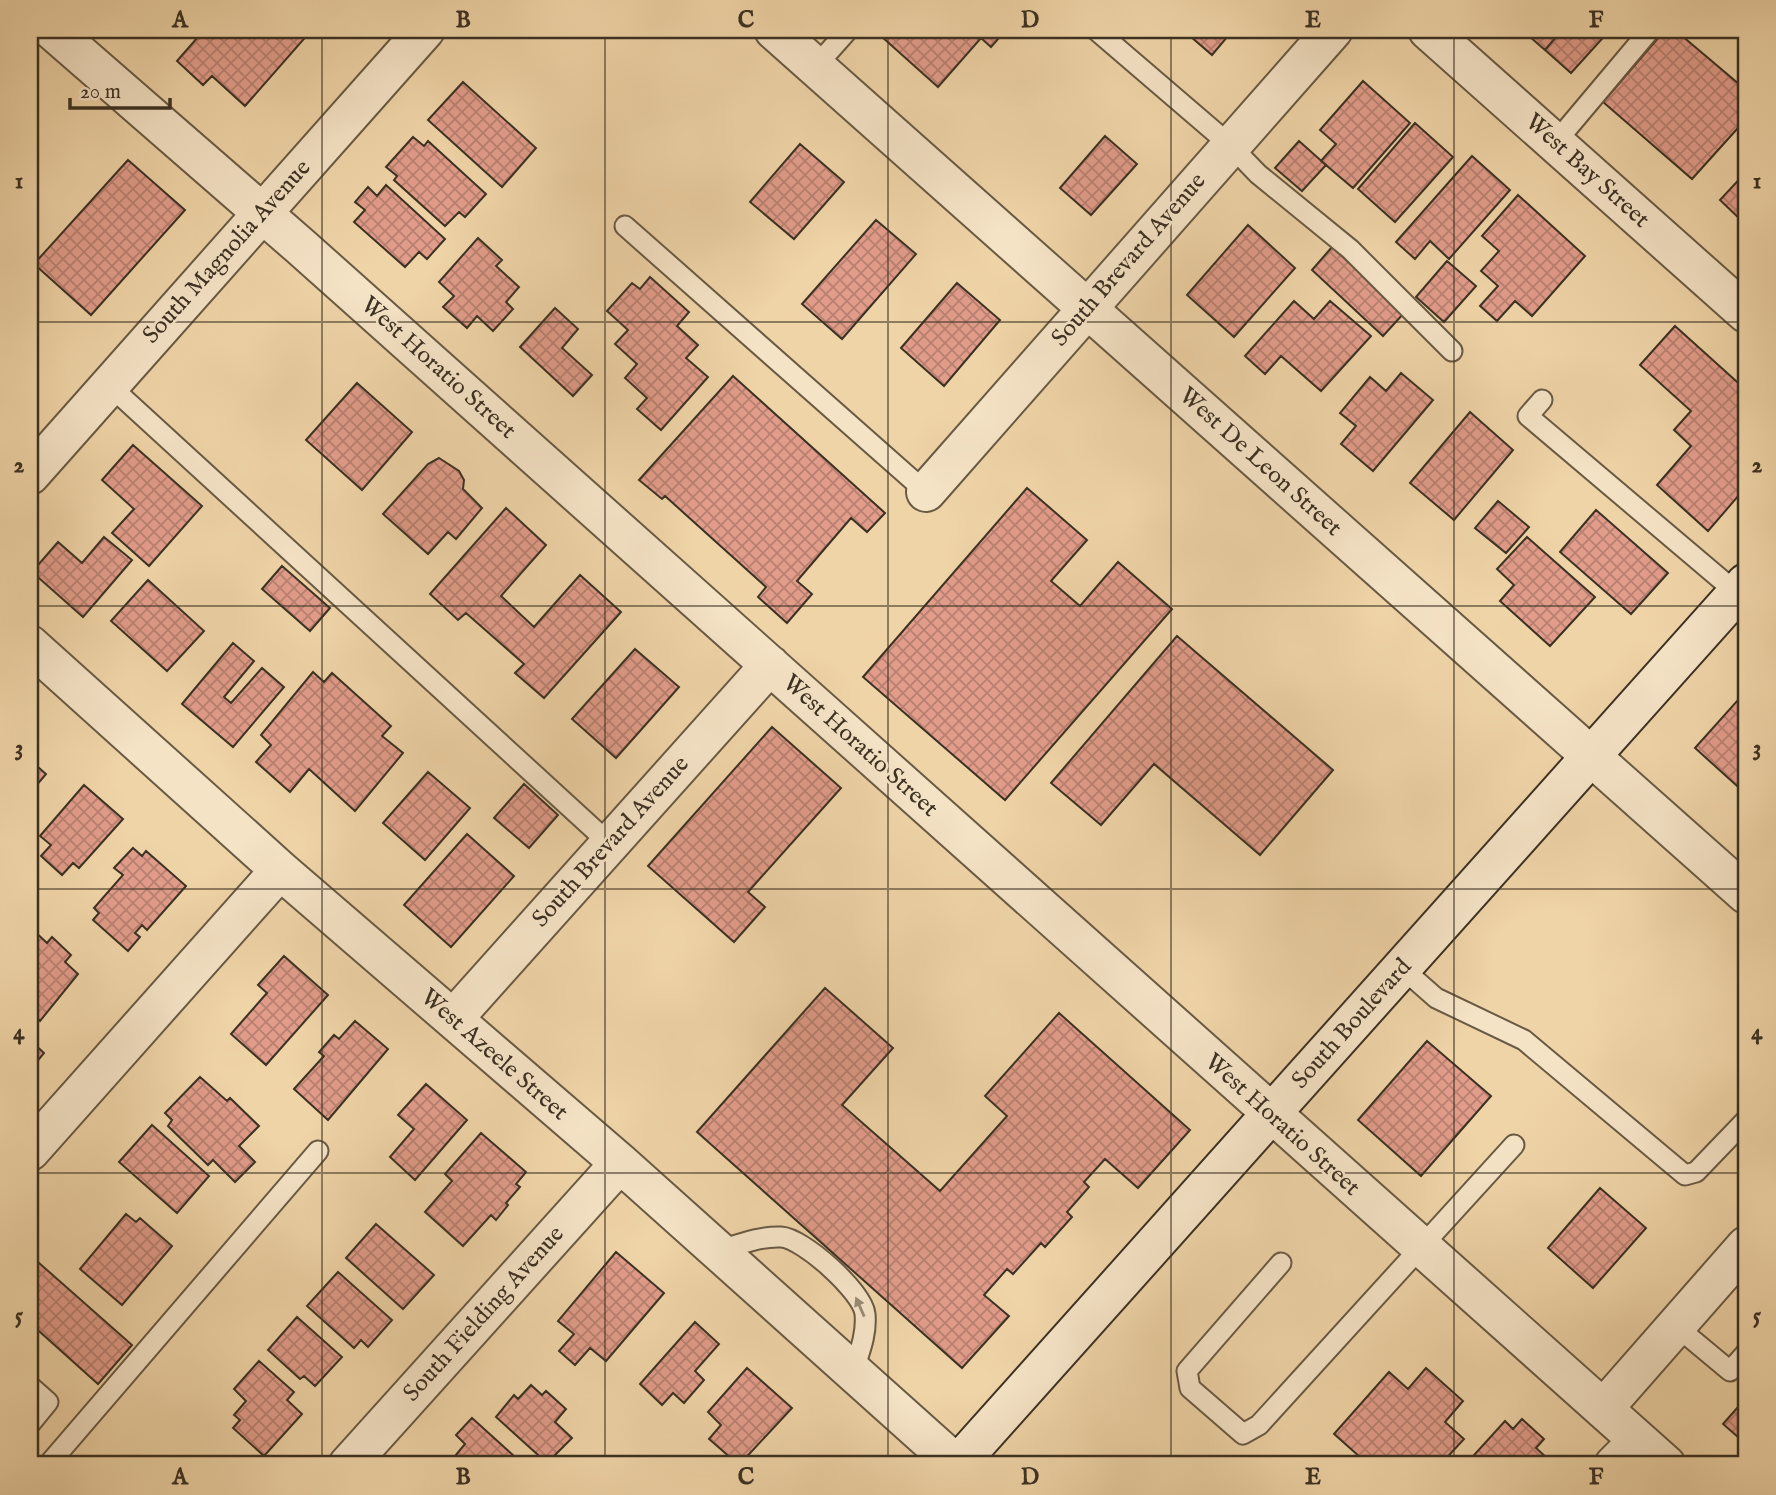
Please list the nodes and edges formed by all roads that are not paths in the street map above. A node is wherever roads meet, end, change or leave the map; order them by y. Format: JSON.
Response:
{"nodes":[{"id":1,"x":52,"y":30,"type":"edge"},
{"id":2,"x":774,"y":30,"type":"edge"},
{"id":3,"x":848,"y":30,"type":"edge"},
{"id":4,"x":1096,"y":30,"type":"edge"},
{"id":5,"x":1333,"y":30,"type":"edge"},
{"id":6,"x":1428,"y":30,"type":"edge"},
{"id":7,"x":1650,"y":30,"type":"edge"},
{"id":8,"x":419,"y":32,"type":"edge"},
{"id":9,"x":816,"y":66,"type":"junction"},
{"id":10,"x":1555,"y":143,"type":"junction"},
{"id":11,"x":1230,"y":145,"type":"junction"},
{"id":12,"x":262,"y":212,"type":"junction"},
{"id":13,"x":625,"y":226,"type":"dead end"},
{"id":14,"x":1088,"y":308,"type":"junction"},
{"id":15,"x":1746,"y":313,"type":"edge"},
{"id":16,"x":1452,"y":351,"type":"dead end"},
{"id":17,"x":109,"y":385,"type":"junction"},
{"id":18,"x":1542,"y":400,"type":"dead end"},
{"id":19,"x":30,"y":475,"type":"edge"},
{"id":20,"x":926,"y":492,"type":"joint"},
{"id":21,"x":1742,"y":588,"type":"edge"},
{"id":22,"x":30,"y":645,"type":"edge"},
{"id":23,"x":770,"y":665,"type":"junction"},
{"id":24,"x":1591,"y":758,"type":"junction"},
{"id":25,"x":610,"y":844,"type":"junction"},
{"id":26,"x":280,"y":870,"type":"junction"},
{"id":27,"x":1746,"y":894,"type":"edge"},
{"id":28,"x":1402,"y":968,"type":"junction"},
{"id":29,"x":453,"y":1019,"type":"junction"},
{"id":30,"x":1271,"y":1115,"type":"junction"},
{"id":31,"x":1746,"y":1119,"type":"edge"},
{"id":32,"x":1514,"y":1145,"type":"dead end"},
{"id":33,"x":30,"y":1151,"type":"edge"},
{"id":34,"x":318,"y":1151,"type":"dead end"},
{"id":35,"x":620,"y":1163,"type":"junction"},
{"id":36,"x":1746,"y":1246,"type":"edge"},
{"id":37,"x":1421,"y":1248,"type":"junction"},
{"id":38,"x":718,"y":1251,"type":"junction"},
{"id":39,"x":1281,"y":1263,"type":"dead end"},
{"id":40,"x":1676,"y":1326,"type":"junction"},
{"id":41,"x":1746,"y":1353,"type":"edge"},
{"id":42,"x":853,"y":1372,"type":"junction"},
{"id":43,"x":30,"y":1386,"type":"edge"},
{"id":44,"x":1603,"y":1409,"type":"junction"},
{"id":45,"x":30,"y":1423,"type":"edge"},
{"id":46,"x":1626,"y":1453,"type":"edge"},
{"id":47,"x":48,"y":1465,"type":"edge"},
{"id":48,"x":348,"y":1465,"type":"edge"},
{"id":49,"x":957,"y":1465,"type":"edge"},
{"id":50,"x":1666,"y":1465,"type":"edge"}],
"edges":[{"from":1,"to":12,"type":"street","name":"West Horatio Street"},
{"from":2,"to":9,"type":"street","name":"West De Leon Street"},
{"from":3,"to":9,"type":"lane"},
{"from":4,"to":11,"type":"lane"},
{"from":5,"to":11,"type":"street","name":"South Brevard Avenue"},
{"from":6,"to":10,"type":"street","name":"West Bay Street"},
{"from":7,"to":10,"type":"lane"},
{"from":8,"to":12,"type":"street","name":"South Magnolia Avenue"},
{"from":9,"to":14,"type":"street","name":"West De Leon Street"},
{"from":10,"to":15,"type":"street","name":"West Bay Street"},
{"from":11,"to":14,"type":"street","name":"South Brevard Avenue"},
{"from":11,"to":16,"type":"lane"},
{"from":12,"to":17,"type":"street","name":"South Magnolia Avenue"},
{"from":12,"to":23,"type":"street","name":"West Horatio Street"},
{"from":13,"to":20,"type":"lane"},
{"from":14,"to":20,"type":"street","name":"South Brevard Avenue"},
{"from":14,"to":24,"type":"street","name":"West De Leon Street"},
{"from":17,"to":19,"type":"street","name":"South Magnolia Avenue"},
{"from":17,"to":25,"type":"lane"},
{"from":18,"to":21,"type":"lane"},
{"from":21,"to":24,"type":"street","name":"South Boulevard"},
{"from":22,"to":26,"type":"street","name":"West Azeele Street"},
{"from":23,"to":25,"type":"street","name":"South Brevard Avenue"},
{"from":23,"to":30,"type":"street","name":"West Horatio Street"},
{"from":24,"to":27,"type":"street","name":"West De Leon Street"},
{"from":24,"to":28,"type":"street","name":"South Boulevard"},
{"from":25,"to":29,"type":"street","name":"South Brevard Avenue"},
{"from":26,"to":29,"type":"street","name":"West Azeele Street"},
{"from":26,"to":33,"type":"street"},
{"from":28,"to":30,"type":"street","name":"South Boulevard"},
{"from":28,"to":31,"type":"lane"},
{"from":29,"to":35,"type":"street","name":"West Azeele Street"},
{"from":30,"to":37,"type":"street","name":"West Horatio Street"},
{"from":30,"to":49,"type":"street","name":"South Boulevard"},
{"from":32,"to":37,"type":"lane"},
{"from":34,"to":47,"type":"lane"},
{"from":35,"to":38,"type":"street","name":"West Azeele Street"},
{"from":35,"to":48,"type":"street","name":"South Fielding Avenue"},
{"from":36,"to":40,"type":"street"},
{"from":37,"to":39,"type":"lane"},
{"from":37,"to":44,"type":"street","name":"West Horatio Street"},
{"from":38,"to":42,"type":"street","name":"West Azeele Street"},
{"from":42,"to":38,"type":"lane","one_way":true},
{"from":40,"to":41,"type":"lane"},
{"from":40,"to":44,"type":"street"},
{"from":42,"to":49,"type":"street","name":"West Azeele Street"},
{"from":43,"to":45,"type":"lane"},
{"from":44,"to":46,"type":"street","name":"West Horatio Street"},
{"from":46,"to":50,"type":"street","name":"West Horatio Street"}]}
